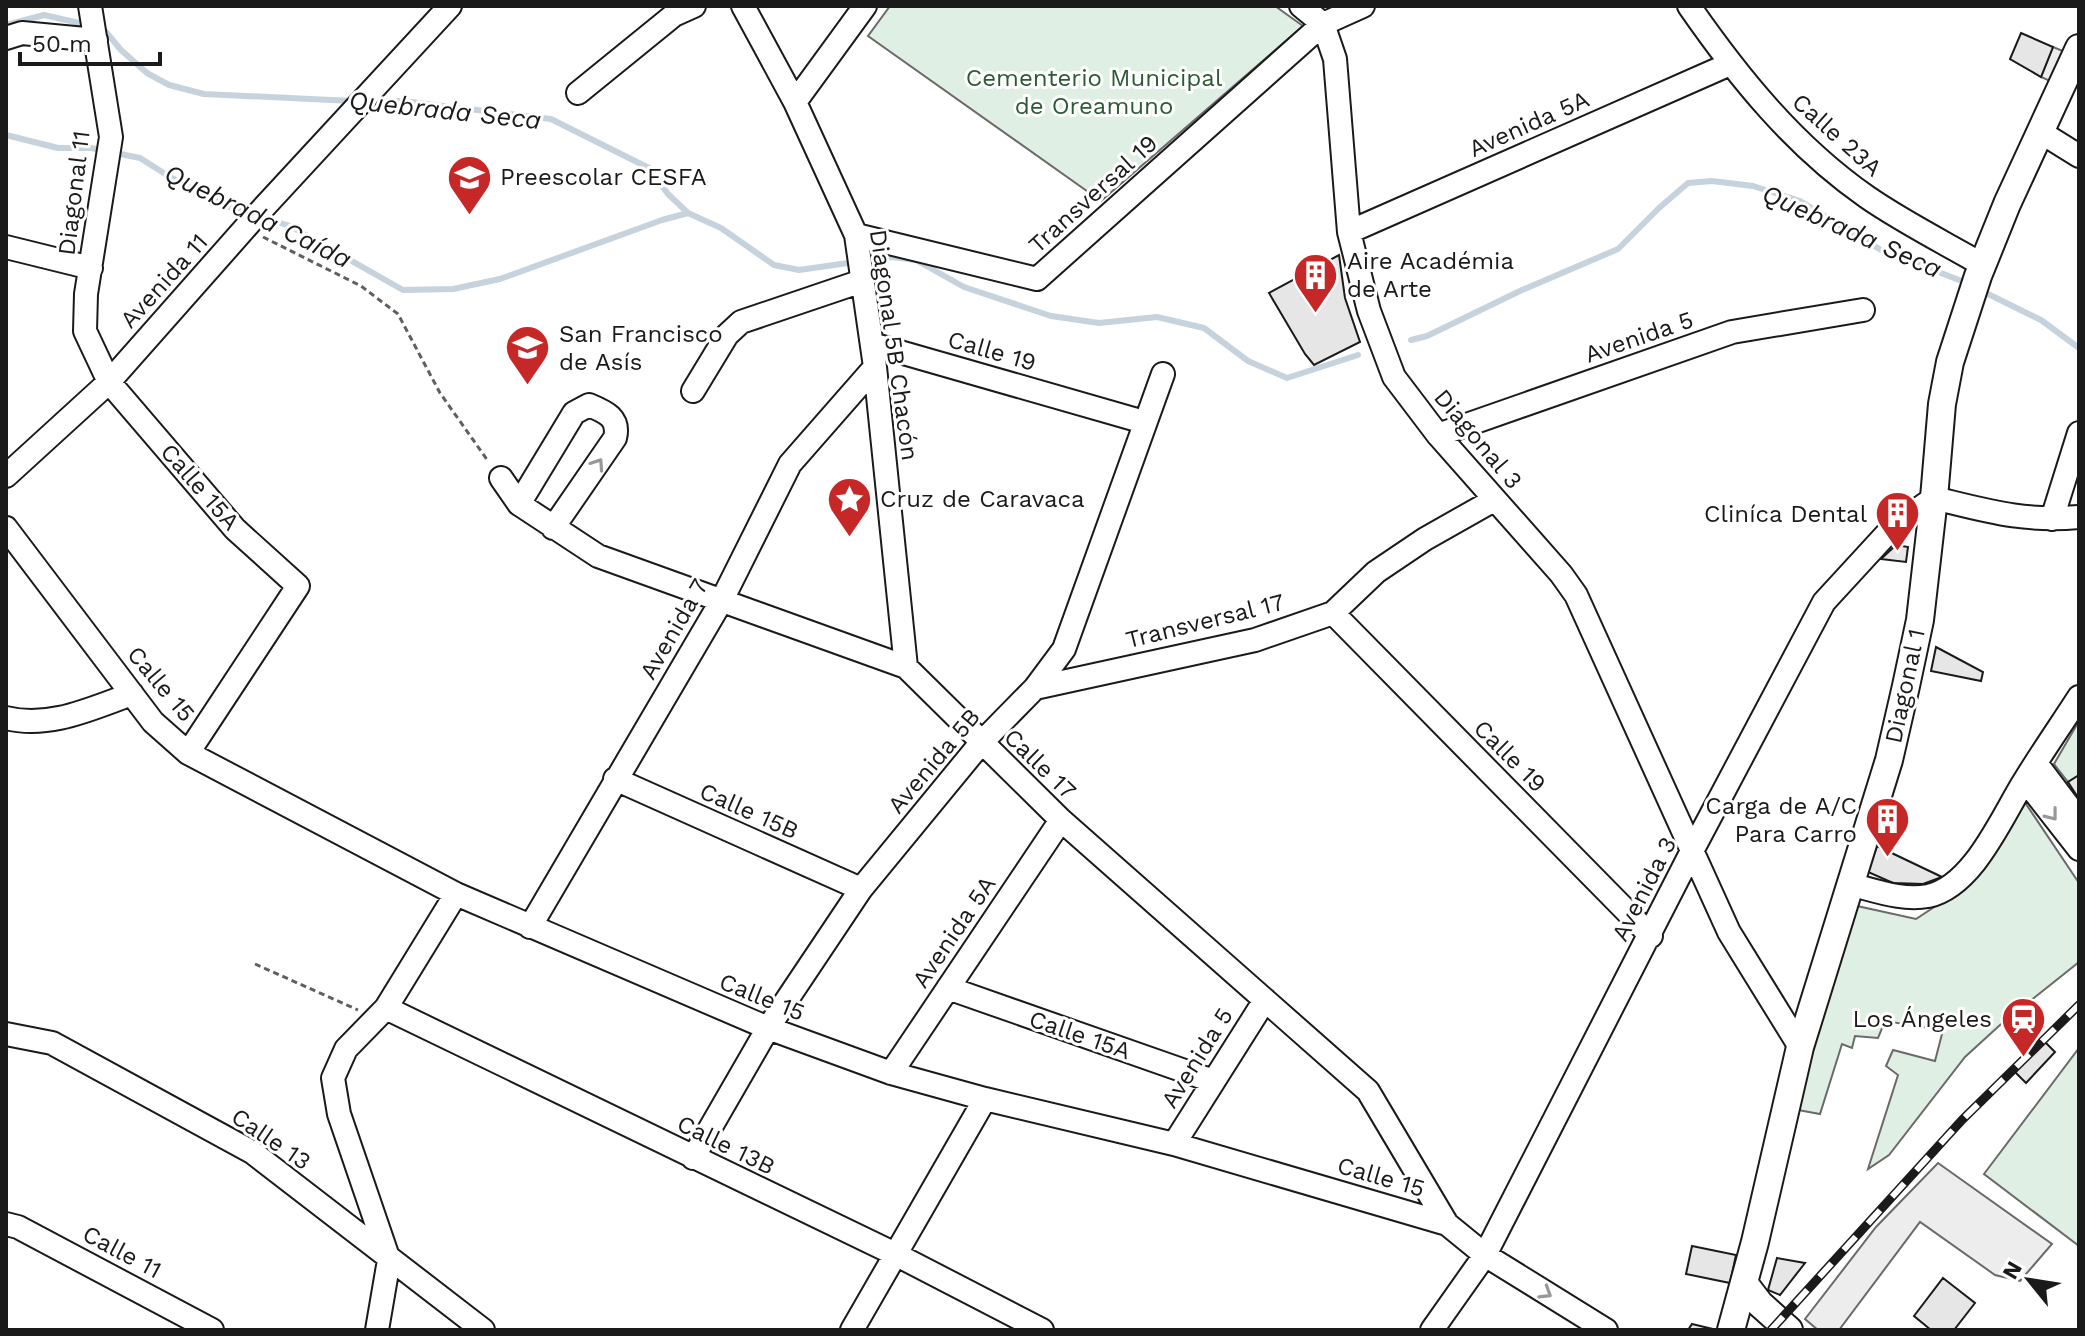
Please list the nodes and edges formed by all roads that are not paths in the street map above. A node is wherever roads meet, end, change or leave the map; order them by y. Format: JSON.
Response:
{"nodes":[{"id":1,"x":90,"y":6,"type":"edge"},
{"id":2,"x":450,"y":6,"type":"edge"},
{"id":3,"x":694,"y":6,"type":"edge"},
{"id":4,"x":743,"y":6,"type":"edge"},
{"id":5,"x":865,"y":6,"type":"edge"},
{"id":6,"x":1301,"y":6,"type":"edge"},
{"id":7,"x":1363,"y":6,"type":"edge"},
{"id":8,"x":1689,"y":6,"type":"edge"},
{"id":9,"x":1323,"y":24,"type":"junction"},
{"id":10,"x":6,"y":38,"type":"edge"},
{"id":11,"x":96,"y":40,"type":"junction"},
{"id":12,"x":2079,"y":48,"type":"edge"},
{"id":13,"x":1730,"y":64,"type":"junction"},
{"id":14,"x":578,"y":93,"type":"dead end"},
{"id":15,"x":795,"y":102,"type":"junction"},
{"id":16,"x":2042,"y":133,"type":"junction"},
{"id":17,"x":2079,"y":156,"type":"edge"},
{"id":18,"x":1349,"y":232,"type":"junction"},
{"id":19,"x":856,"y":235,"type":"junction"},
{"id":20,"x":6,"y":247,"type":"edge"},
{"id":21,"x":91,"y":268,"type":"junction"},
{"id":22,"x":1981,"y":271,"type":"junction"},
{"id":23,"x":862,"y":281,"type":"junction"},
{"id":24,"x":1863,"y":310,"type":"dead end"},
{"id":25,"x":872,"y":344,"type":"junction"},
{"id":26,"x":875,"y":367,"type":"junction"},
{"id":27,"x":1163,"y":374,"type":"dead end"},
{"id":28,"x":109,"y":382,"type":"junction"},
{"id":29,"x":693,"y":391,"type":"dead end"},
{"id":30,"x":1144,"y":422,"type":"junction"},
{"id":31,"x":2079,"y":433,"type":"edge"},
{"id":32,"x":1438,"y":435,"type":"junction"},
{"id":33,"x":6,"y":476,"type":"edge"},
{"id":34,"x":501,"y":478,"type":"road end"},
{"id":35,"x":1934,"y":498,"type":"junction"},
{"id":36,"x":1494,"y":500,"type":"junction"},
{"id":37,"x":519,"y":504,"type":"junction"},
{"id":38,"x":2079,"y":517,"type":"edge"},
{"id":39,"x":2052,"y":519,"type":"junction"},
{"id":40,"x":6,"y":528,"type":"edge"},
{"id":41,"x":553,"y":528,"type":"junction"},
{"id":42,"x":722,"y":600,"type":"junction"},
{"id":43,"x":1333,"y":613,"type":"junction"},
{"id":44,"x":906,"y":667,"type":"junction"},
{"id":45,"x":1035,"y":688,"type":"junction"},
{"id":46,"x":132,"y":694,"type":"junction"},
{"id":47,"x":2079,"y":697,"type":"edge"},
{"id":48,"x":6,"y":718,"type":"edge"},
{"id":49,"x":981,"y":743,"type":"junction"},
{"id":50,"x":188,"y":753,"type":"junction"},
{"id":51,"x":2030,"y":772,"type":"junction"},
{"id":52,"x":615,"y":779,"type":"junction"},
{"id":53,"x":1061,"y":820,"type":"junction"},
{"id":54,"x":2079,"y":820,"type":"edge"},
{"id":55,"x":2079,"y":849,"type":"edge"},
{"id":56,"x":1692,"y":851,"type":"junction"},
{"id":57,"x":1849,"y":884,"type":"junction"},
{"id":58,"x":861,"y":889,"type":"junction"},
{"id":59,"x":456,"y":894,"type":"junction"},
{"id":60,"x":530,"y":927,"type":"junction"},
{"id":61,"x":1651,"y":936,"type":"junction"},
{"id":62,"x":948,"y":988,"type":"junction"},
{"id":63,"x":1265,"y":1000,"type":"junction"},
{"id":64,"x":381,"y":1013,"type":"junction"},
{"id":65,"x":768,"y":1028,"type":"junction"},
{"id":66,"x":6,"y":1034,"type":"edge"},
{"id":67,"x":1800,"y":1047,"type":"junction"},
{"id":68,"x":891,"y":1073,"type":"junction"},
{"id":69,"x":1213,"y":1081,"type":"junction"},
{"id":70,"x":985,"y":1099,"type":"junction"},
{"id":71,"x":1174,"y":1144,"type":"junction"},
{"id":72,"x":693,"y":1158,"type":"junction"},
{"id":73,"x":1422,"y":1182,"type":"junction"},
{"id":74,"x":1399,"y":1209,"type":"junction"},
{"id":75,"x":6,"y":1224,"type":"edge"},
{"id":76,"x":1447,"y":1224,"type":"junction"},
{"id":77,"x":895,"y":1254,"type":"junction"},
{"id":78,"x":1485,"y":1255,"type":"junction"},
{"id":79,"x":389,"y":1260,"type":"junction"},
{"id":80,"x":1744,"y":1283,"type":"junction"},
{"id":81,"x":1783,"y":1328,"type":"edge"},
{"id":82,"x":212,"y":1330,"type":"edge"},
{"id":83,"x":377,"y":1330,"type":"edge"},
{"id":84,"x":483,"y":1330,"type":"edge"},
{"id":85,"x":852,"y":1330,"type":"edge"},
{"id":86,"x":1042,"y":1330,"type":"edge"},
{"id":87,"x":1432,"y":1330,"type":"edge"},
{"id":88,"x":1606,"y":1330,"type":"edge"},
{"id":89,"x":1731,"y":1330,"type":"edge"}],
"edges":[{"from":1,"to":11,"type":"street","name":"Diagonal 11"},
{"from":2,"to":28,"type":"street","name":"Avenida 11"},
{"from":3,"to":14,"type":"street"},
{"from":4,"to":15,"type":"street","name":"Diagonal 5B Chacón"},
{"from":5,"to":15,"type":"street"},
{"from":6,"to":9,"type":"street"},
{"from":7,"to":9,"type":"street"},
{"from":8,"to":13,"type":"street","name":"Calle 23A"},
{"from":9,"to":18,"type":"street","name":"Diagonal 3"},
{"from":9,"to":19,"type":"street","name":"Transversal 19"},
{"from":10,"to":11,"type":"street"},
{"from":11,"to":21,"type":"street","name":"Diagonal 11"},
{"from":12,"to":16,"type":"main road","name":"Diagonal 1"},
{"from":13,"to":18,"type":"street","name":"Avenida 5A"},
{"from":13,"to":22,"type":"street","name":"Calle 23A"},
{"from":15,"to":19,"type":"street","name":"Diagonal 5B Chacón"},
{"from":16,"to":17,"type":"street"},
{"from":16,"to":22,"type":"main road","name":"Diagonal 1"},
{"from":18,"to":32,"type":"street","name":"Diagonal 3"},
{"from":19,"to":23,"type":"street","name":"Diagonal 5B Chacón"},
{"from":20,"to":21,"type":"street"},
{"from":21,"to":28,"type":"street","name":"Diagonal 11"},
{"from":22,"to":35,"type":"main road","name":"Diagonal 1"},
{"from":23,"to":25,"type":"street","name":"Diagonal 5B Chacón"},
{"from":23,"to":29,"type":"street"},
{"from":24,"to":32,"type":"street","name":"Avenida 5"},
{"from":25,"to":26,"type":"street","name":"Diagonal 5B Chacón"},
{"from":25,"to":30,"type":"street","name":"Calle 19"},
{"from":26,"to":42,"type":"street","name":"Avenida 7"},
{"from":26,"to":44,"type":"street","name":"Diagonal 5B Chacón"},
{"from":27,"to":30,"type":"street","name":"Avenida 5B"},
{"from":28,"to":33,"type":"street","name":"Avenida 11"},
{"from":28,"to":50,"type":"street","name":"Calle 15A"},
{"from":30,"to":45,"type":"street","name":"Avenida 5B"},
{"from":31,"to":39,"type":"street"},
{"from":32,"to":36,"type":"street","name":"Diagonal 3"},
{"from":34,"to":37,"type":"street","name":"Calle 17"},
{"from":35,"to":39,"type":"street"},
{"from":35,"to":56,"type":"street","name":"Avenida 3"},
{"from":35,"to":57,"type":"main road","name":"Diagonal 1"},
{"from":36,"to":43,"type":"street","name":"Transversal 17"},
{"from":36,"to":56,"type":"street","name":"Diagonal 3"},
{"from":37,"to":41,"type":"street","name":"Calle 17"},
{"from":41,"to":37,"type":"street","one_way":true},
{"from":38,"to":39,"type":"street"},
{"from":40,"to":46,"type":"street","name":"Calle 15"},
{"from":41,"to":42,"type":"street","name":"Calle 17"},
{"from":42,"to":44,"type":"street","name":"Calle 17"},
{"from":42,"to":52,"type":"street","name":"Avenida 7"},
{"from":43,"to":45,"type":"street","name":"Transversal 17"},
{"from":43,"to":61,"type":"street","name":"Calle 19"},
{"from":44,"to":49,"type":"street","name":"Calle 17"},
{"from":45,"to":49,"type":"street","name":"Avenida 5B"},
{"from":46,"to":48,"type":"street"},
{"from":46,"to":50,"type":"street","name":"Calle 15"},
{"from":47,"to":51,"type":"street"},
{"from":49,"to":53,"type":"street","name":"Calle 17"},
{"from":49,"to":58,"type":"street","name":"Avenida 5B"},
{"from":50,"to":59,"type":"street","name":"Calle 15"},
{"from":51,"to":54,"type":"street"},
{"from":51,"to":55,"type":"street","one_way":true},
{"from":51,"to":57,"type":"street"},
{"from":52,"to":58,"type":"street","name":"Calle 15B"},
{"from":52,"to":60,"type":"street","name":"Avenida 7"},
{"from":53,"to":62,"type":"street","name":"Avenida 5A"},
{"from":53,"to":63,"type":"street","name":"Calle 17"},
{"from":56,"to":61,"type":"street","name":"Avenida 3"},
{"from":56,"to":67,"type":"street"},
{"from":57,"to":67,"type":"main road","name":"Diagonal 1"},
{"from":58,"to":65,"type":"street","name":"Avenida 5B"},
{"from":59,"to":60,"type":"street","name":"Calle 15"},
{"from":59,"to":64,"type":"street"},
{"from":60,"to":65,"type":"street","name":"Calle 15"},
{"from":61,"to":78,"type":"street","name":"Avenida 3"},
{"from":62,"to":68,"type":"street","name":"Avenida 5A"},
{"from":62,"to":69,"type":"street","name":"Calle 15A"},
{"from":63,"to":69,"type":"street","name":"Avenida 5"},
{"from":63,"to":73,"type":"street","name":"Calle 17"},
{"from":64,"to":72,"type":"street","name":"Calle 13B"},
{"from":64,"to":79,"type":"street"},
{"from":65,"to":68,"type":"street","name":"Calle 15"},
{"from":65,"to":72,"type":"street","name":"Avenida 5B"},
{"from":66,"to":79,"type":"street","name":"Calle 13"},
{"from":67,"to":80,"type":"main road","name":"Diagonal 1"},
{"from":68,"to":70,"type":"street","name":"Calle 15"},
{"from":69,"to":71,"type":"street","name":"Avenida 5"},
{"from":70,"to":71,"type":"street","name":"Calle 15"},
{"from":70,"to":77,"type":"street"},
{"from":71,"to":74,"type":"street","name":"Calle 15"},
{"from":72,"to":77,"type":"street","name":"Calle 13B"},
{"from":73,"to":74,"type":"street"},
{"from":73,"to":76,"type":"street","name":"Calle 17"},
{"from":74,"to":76,"type":"street","name":"Calle 15"},
{"from":75,"to":82,"type":"street","name":"Calle 11"},
{"from":76,"to":78,"type":"street","name":"Calle 15"},
{"from":77,"to":85,"type":"street"},
{"from":77,"to":86,"type":"street","name":"Calle 13B"},
{"from":78,"to":87,"type":"street","name":"Avenida 3"},
{"from":78,"to":88,"type":"street","name":"Calle 15","one_way":true},
{"from":79,"to":83,"type":"street"},
{"from":79,"to":84,"type":"street","name":"Calle 13"},
{"from":80,"to":81,"type":"main road"},
{"from":80,"to":89,"type":"main road","name":"Diagonal 1"}]}
